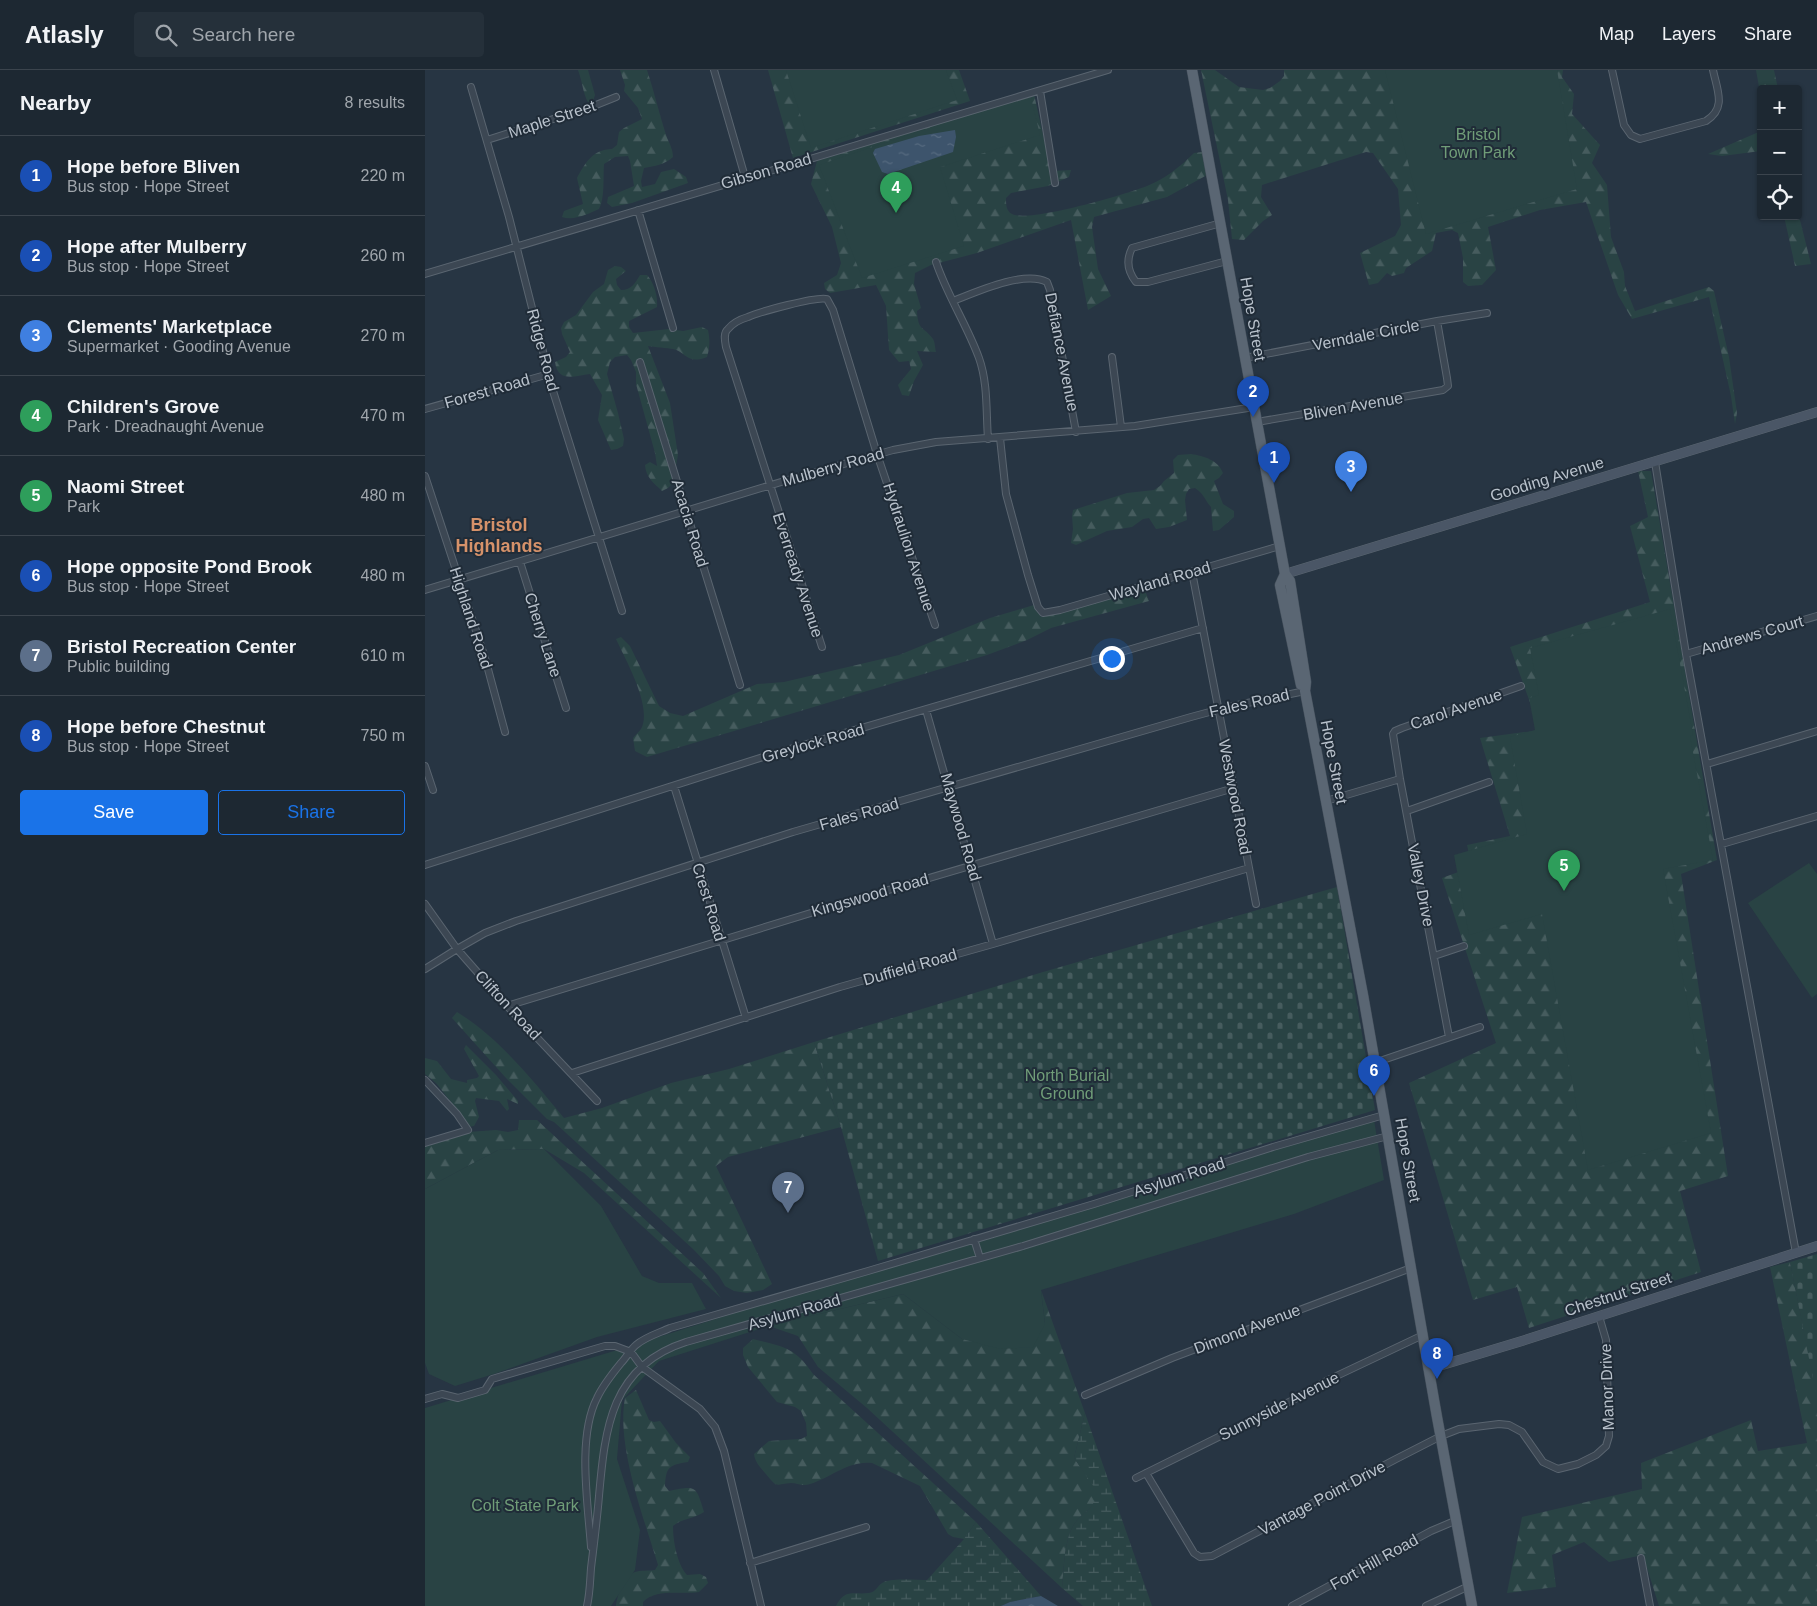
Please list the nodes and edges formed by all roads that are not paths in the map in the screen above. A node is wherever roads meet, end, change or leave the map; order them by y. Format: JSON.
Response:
{"nodes":[{"id":1,"x":714,"y":70,"type":"edge"},
{"id":2,"x":1108,"y":70,"type":"edge"},
{"id":3,"x":1192,"y":70,"type":"edge"},
{"id":4,"x":1612,"y":70,"type":"edge"},
{"id":5,"x":1713,"y":70,"type":"edge"},
{"id":6,"x":471,"y":87,"type":"dead end"},
{"id":7,"x":1040,"y":91,"type":"junction"},
{"id":8,"x":616,"y":97,"type":"dead end"},
{"id":9,"x":487,"y":140,"type":"junction"},
{"id":10,"x":745,"y":177,"type":"junction"},
{"id":11,"x":1055,"y":183,"type":"dead end"},
{"id":12,"x":638,"y":210,"type":"junction"},
{"id":13,"x":1221,"y":223,"type":"junction"},
{"id":14,"x":516,"y":247,"type":"junction"},
{"id":15,"x":1227,"y":260,"type":"junction"},
{"id":16,"x":936,"y":262,"type":"dead end"},
{"id":17,"x":425,"y":274,"type":"edge"},
{"id":18,"x":953,"y":301,"type":"junction"},
{"id":19,"x":1487,"y":313,"type":"dead end"},
{"id":20,"x":1437,"y":321,"type":"junction"},
{"id":21,"x":673,"y":328,"type":"dead end"},
{"id":22,"x":726,"y":330,"type":"joint"},
{"id":23,"x":1111,"y":357,"type":"dead end"},
{"id":24,"x":1245,"y":358,"type":"junction"},
{"id":25,"x":640,"y":362,"type":"dead end"},
{"id":26,"x":549,"y":374,"type":"junction"},
{"id":27,"x":1254,"y":407,"type":"junction"},
{"id":28,"x":425,"y":409,"type":"edge"},
{"id":29,"x":1817,"y":412,"type":"edge"},
{"id":30,"x":1257,"y":422,"type":"junction"},
{"id":31,"x":1121,"y":427,"type":"junction"},
{"id":32,"x":1077,"y":432,"type":"junction"},
{"id":33,"x":988,"y":438,"type":"junction"},
{"id":34,"x":1000,"y":438,"type":"junction"},
{"id":35,"x":877,"y":454,"type":"junction"},
{"id":36,"x":1655,"y":462,"type":"junction"},
{"id":37,"x":425,"y":476,"type":"edge"},
{"id":38,"x":770,"y":486,"type":"junction"},
{"id":39,"x":686,"y":512,"type":"junction"},
{"id":40,"x":599,"y":538,"type":"junction"},
{"id":41,"x":1280,"y":546,"type":"junction"},
{"id":42,"x":520,"y":562,"type":"junction"},
{"id":43,"x":1192,"y":572,"type":"junction"},
{"id":44,"x":1285,"y":574,"type":"junction"},
{"id":45,"x":459,"y":580,"type":"junction"},
{"id":46,"x":425,"y":590,"type":"edge"},
{"id":47,"x":622,"y":611,"type":"dead end"},
{"id":48,"x":1817,"y":616,"type":"edge"},
{"id":49,"x":935,"y":626,"type":"dead end"},
{"id":50,"x":1203,"y":628,"type":"junction"},
{"id":51,"x":822,"y":647,"type":"dead end"},
{"id":52,"x":1686,"y":654,"type":"junction"},
{"id":53,"x":740,"y":684,"type":"dead end"},
{"id":54,"x":1521,"y":686,"type":"dead end"},
{"id":55,"x":1305,"y":690,"type":"junction"},
{"id":56,"x":566,"y":708,"type":"dead end"},
{"id":57,"x":926,"y":710,"type":"junction"},
{"id":58,"x":1218,"y":710,"type":"junction"},
{"id":59,"x":1817,"y":731,"type":"edge"},
{"id":60,"x":505,"y":732,"type":"dead end"},
{"id":61,"x":1393,"y":734,"type":"joint"},
{"id":62,"x":1707,"y":764,"type":"junction"},
{"id":63,"x":425,"y":766,"type":"edge"},
{"id":64,"x":1400,"y":779,"type":"junction"},
{"id":65,"x":1489,"y":782,"type":"dead end"},
{"id":66,"x":674,"y":786,"type":"junction"},
{"id":67,"x":949,"y":787,"type":"junction"},
{"id":68,"x":1234,"y":788,"type":"junction"},
{"id":69,"x":433,"y":790,"type":"dead end"},
{"id":70,"x":1326,"y":801,"type":"junction"},
{"id":71,"x":1407,"y":810,"type":"junction"},
{"id":72,"x":1817,"y":816,"type":"edge"},
{"id":73,"x":1722,"y":844,"type":"junction"},
{"id":74,"x":697,"y":863,"type":"junction"},
{"id":75,"x":425,"y":865,"type":"edge"},
{"id":76,"x":972,"y":865,"type":"junction"},
{"id":77,"x":1249,"y":868,"type":"junction"},
{"id":78,"x":425,"y":904,"type":"edge"},
{"id":79,"x":1255,"y":904,"type":"dead end"},
{"id":80,"x":721,"y":940,"type":"junction"},
{"id":81,"x":993,"y":944,"type":"junction"},
{"id":82,"x":1464,"y":946,"type":"dead end"},
{"id":83,"x":457,"y":949,"type":"junction"},
{"id":84,"x":1434,"y":956,"type":"junction"},
{"id":85,"x":425,"y":969,"type":"edge"},
{"id":86,"x":507,"y":1006,"type":"junction"},
{"id":87,"x":746,"y":1018,"type":"junction"},
{"id":88,"x":1480,"y":1027,"type":"dead end"},
{"id":89,"x":1449,"y":1037,"type":"junction"},
{"id":90,"x":1374,"y":1063,"type":"junction"},
{"id":91,"x":572,"y":1073,"type":"junction"},
{"id":92,"x":425,"y":1080,"type":"edge"},
{"id":93,"x":597,"y":1101,"type":"dead end"},
{"id":94,"x":1384,"y":1115,"type":"junction"},
{"id":95,"x":1388,"y":1136,"type":"junction"},
{"id":96,"x":425,"y":1143,"type":"edge"},
{"id":97,"x":974,"y":1239,"type":"junction"},
{"id":98,"x":1817,"y":1246,"type":"edge"},
{"id":99,"x":1796,"y":1253,"type":"junction"},
{"id":100,"x":980,"y":1258,"type":"junction"},
{"id":101,"x":1411,"y":1268,"type":"junction"},
{"id":102,"x":1599,"y":1316,"type":"junction"},
{"id":103,"x":1423,"y":1335,"type":"junction"},
{"id":104,"x":631,"y":1352,"type":"junction"},
{"id":105,"x":642,"y":1367,"type":"junction"},
{"id":106,"x":1429,"y":1368,"type":"junction"},
{"id":107,"x":1085,"y":1395,"type":"dead end"},
{"id":108,"x":425,"y":1399,"type":"edge"},
{"id":109,"x":1441,"y":1436,"type":"junction"},
{"id":110,"x":1146,"y":1474,"type":"junction"},
{"id":111,"x":1136,"y":1478,"type":"dead end"},
{"id":112,"x":1457,"y":1520,"type":"junction"},
{"id":113,"x":866,"y":1527,"type":"dead end"},
{"id":114,"x":1641,"y":1558,"type":"dead end"},
{"id":115,"x":750,"y":1563,"type":"junction"},
{"id":116,"x":591,"y":1573,"type":"junction"},
{"id":117,"x":1469,"y":1586,"type":"junction"},
{"id":118,"x":587,"y":1606,"type":"edge"},
{"id":119,"x":761,"y":1606,"type":"edge"},
{"id":120,"x":1293,"y":1606,"type":"edge"},
{"id":121,"x":1426,"y":1606,"type":"edge"},
{"id":122,"x":1472,"y":1606,"type":"edge"},
{"id":123,"x":1650,"y":1606,"type":"edge"}],
"edges":[{"from":1,"to":10,"type":"street"},
{"from":2,"to":7,"type":"street","name":"Gibson Road"},
{"from":3,"to":13,"type":"main road","name":"Hope Street"},
{"from":4,"to":5,"type":"street"},
{"from":6,"to":9,"type":"street","name":"Ridge Road"},
{"from":7,"to":10,"type":"street","name":"Gibson Road"},
{"from":7,"to":11,"type":"street"},
{"from":8,"to":9,"type":"street","name":"Maple Street"},
{"from":9,"to":14,"type":"street","name":"Ridge Road"},
{"from":10,"to":12,"type":"street","name":"Gibson Road"},
{"from":12,"to":14,"type":"street","name":"Gibson Road"},
{"from":12,"to":21,"type":"street"},
{"from":13,"to":15,"type":"main road","name":"Hope Street"},
{"from":13,"to":15,"type":"street"},
{"from":14,"to":17,"type":"street","name":"Gibson Road"},
{"from":14,"to":26,"type":"street","name":"Ridge Road"},
{"from":15,"to":24,"type":"main road","name":"Hope Street"},
{"from":16,"to":18,"type":"street"},
{"from":18,"to":32,"type":"street","name":"Defiance Avenue"},
{"from":18,"to":33,"type":"street"},
{"from":19,"to":20,"type":"street","name":"Verndale Circle"},
{"from":20,"to":24,"type":"street","name":"Verndale Circle"},
{"from":20,"to":30,"type":"street","name":"Bliven Avenue"},
{"from":22,"to":35,"type":"street","name":"Hydraulion Avenue"},
{"from":22,"to":38,"type":"street","name":"Everready Avenue"},
{"from":23,"to":31,"type":"street"},
{"from":24,"to":27,"type":"main road","name":"Hope Street"},
{"from":25,"to":39,"type":"street","name":"Acacia Road"},
{"from":26,"to":28,"type":"street","name":"Forest Road"},
{"from":26,"to":40,"type":"street","name":"Ridge Road"},
{"from":27,"to":30,"type":"main road","name":"Hope Street"},
{"from":27,"to":31,"type":"street","name":"Mulberry Road"},
{"from":29,"to":36,"type":"main road","name":"Gooding Avenue"},
{"from":30,"to":41,"type":"main road","name":"Hope Street"},
{"from":31,"to":32,"type":"street","name":"Mulberry Road"},
{"from":32,"to":34,"type":"street","name":"Mulberry Road"},
{"from":33,"to":34,"type":"street","name":"Mulberry Road"},
{"from":33,"to":35,"type":"street","name":"Mulberry Road"},
{"from":34,"to":43,"type":"street","name":"Wayland Road"},
{"from":35,"to":38,"type":"street","name":"Mulberry Road"},
{"from":35,"to":49,"type":"street","name":"Hydraulion Avenue"},
{"from":36,"to":44,"type":"main road","name":"Gooding Avenue"},
{"from":36,"to":52,"type":"street"},
{"from":37,"to":45,"type":"street","name":"Highland Road"},
{"from":38,"to":39,"type":"street","name":"Mulberry Road"},
{"from":38,"to":51,"type":"street","name":"Everready Avenue"},
{"from":39,"to":40,"type":"street","name":"Mulberry Road"},
{"from":39,"to":53,"type":"street","name":"Acacia Road"},
{"from":40,"to":42,"type":"street","name":"Mulberry Road"},
{"from":40,"to":47,"type":"street","name":"Ridge Road"},
{"from":41,"to":43,"type":"street","name":"Wayland Road"},
{"from":41,"to":44,"type":"main road","name":"Hope Street"},
{"from":42,"to":45,"type":"street","name":"Mulberry Road"},
{"from":42,"to":56,"type":"street","name":"Cherry Lane"},
{"from":43,"to":50,"type":"street","name":"Westwood Road"},
{"from":44,"to":55,"type":"main road","name":"Hope Street"},
{"from":45,"to":46,"type":"street","name":"Mulberry Road"},
{"from":45,"to":60,"type":"street","name":"Highland Road"},
{"from":48,"to":52,"type":"street","name":"Andrews Court"},
{"from":50,"to":57,"type":"street","name":"Greylock Road"},
{"from":50,"to":58,"type":"street","name":"Westwood Road"},
{"from":52,"to":62,"type":"street"},
{"from":54,"to":61,"type":"street","name":"Carol Avenue"},
{"from":55,"to":58,"type":"street","name":"Fales Road"},
{"from":55,"to":70,"type":"main road","name":"Hope Street"},
{"from":57,"to":66,"type":"street","name":"Greylock Road"},
{"from":57,"to":67,"type":"street","name":"Maywood Road"},
{"from":58,"to":67,"type":"street","name":"Fales Road"},
{"from":58,"to":68,"type":"street","name":"Westwood Road"},
{"from":59,"to":62,"type":"street"},
{"from":61,"to":64,"type":"street","name":"Valley Drive"},
{"from":62,"to":73,"type":"street"},
{"from":63,"to":69,"type":"street"},
{"from":64,"to":70,"type":"street"},
{"from":64,"to":71,"type":"street","name":"Valley Drive"},
{"from":65,"to":71,"type":"street"},
{"from":66,"to":74,"type":"street","name":"Crest Road"},
{"from":66,"to":75,"type":"street","name":"Greylock Road"},
{"from":67,"to":74,"type":"street","name":"Fales Road"},
{"from":67,"to":76,"type":"street","name":"Maywood Road"},
{"from":68,"to":76,"type":"street","name":"Kingswood Road"},
{"from":68,"to":77,"type":"street","name":"Westwood Road"},
{"from":70,"to":90,"type":"main road","name":"Hope Street"},
{"from":71,"to":84,"type":"street","name":"Valley Drive"},
{"from":72,"to":73,"type":"street"},
{"from":73,"to":99,"type":"street"},
{"from":74,"to":80,"type":"street","name":"Crest Road"},
{"from":74,"to":83,"type":"street","name":"Fales Road"},
{"from":76,"to":80,"type":"street","name":"Kingswood Road"},
{"from":76,"to":81,"type":"street","name":"Maywood Road"},
{"from":77,"to":79,"type":"street","name":"Westwood Road"},
{"from":77,"to":81,"type":"street","name":"Duffield Road"},
{"from":78,"to":83,"type":"street","name":"Clifton Road"},
{"from":80,"to":86,"type":"street","name":"Kingswood Road"},
{"from":80,"to":87,"type":"street","name":"Crest Road"},
{"from":81,"to":87,"type":"street","name":"Duffield Road"},
{"from":82,"to":84,"type":"street"},
{"from":83,"to":85,"type":"street","name":"Fales Road"},
{"from":83,"to":86,"type":"street","name":"Clifton Road"},
{"from":84,"to":89,"type":"street","name":"Valley Drive"},
{"from":86,"to":91,"type":"street","name":"Clifton Road"},
{"from":87,"to":91,"type":"street","name":"Duffield Road"},
{"from":88,"to":89,"type":"street"},
{"from":89,"to":90,"type":"street"},
{"from":90,"to":94,"type":"main road","name":"Hope Street"},
{"from":91,"to":93,"type":"street","name":"Clifton Road"},
{"from":92,"to":96,"type":"street"},
{"from":94,"to":95,"type":"main road","name":"Hope Street"},
{"from":94,"to":97,"type":"street","name":"Asylum Road"},
{"from":95,"to":100,"type":"street","name":"Asylum Road"},
{"from":95,"to":101,"type":"main road","name":"Hope Street"},
{"from":97,"to":100,"type":"street"},
{"from":97,"to":104,"type":"street","name":"Asylum Road"},
{"from":98,"to":99,"type":"main road","name":"Chestnut Street"},
{"from":99,"to":102,"type":"main road","name":"Chestnut Street"},
{"from":100,"to":105,"type":"street","name":"Asylum Road"},
{"from":101,"to":103,"type":"main road","name":"Hope Street"},
{"from":101,"to":107,"type":"street","name":"Dimond Avenue"},
{"from":102,"to":106,"type":"main road","name":"Chestnut Street"},
{"from":102,"to":109,"type":"street","name":"Manor Drive"},
{"from":103,"to":106,"type":"main road","name":"Hope Street"},
{"from":103,"to":110,"type":"street","name":"Sunnyside Avenue"},
{"from":104,"to":105,"type":"street"},
{"from":104,"to":108,"type":"street"},
{"from":104,"to":116,"type":"street"},
{"from":105,"to":115,"type":"street"},
{"from":105,"to":116,"type":"street"},
{"from":106,"to":109,"type":"main road","name":"Hope Street"},
{"from":109,"to":110,"type":"street","name":"Vantage Point Drive"},
{"from":109,"to":112,"type":"main road","name":"Hope Street"},
{"from":110,"to":111,"type":"street","name":"Sunnyside Avenue"},
{"from":112,"to":117,"type":"main road","name":"Hope Street"},
{"from":112,"to":120,"type":"street","name":"Fort Hill Road"},
{"from":113,"to":115,"type":"street"},
{"from":114,"to":123,"type":"street"},
{"from":115,"to":119,"type":"street"},
{"from":116,"to":118,"type":"street"},
{"from":117,"to":121,"type":"street"},
{"from":117,"to":122,"type":"main road","name":"Hope Street"}]}
